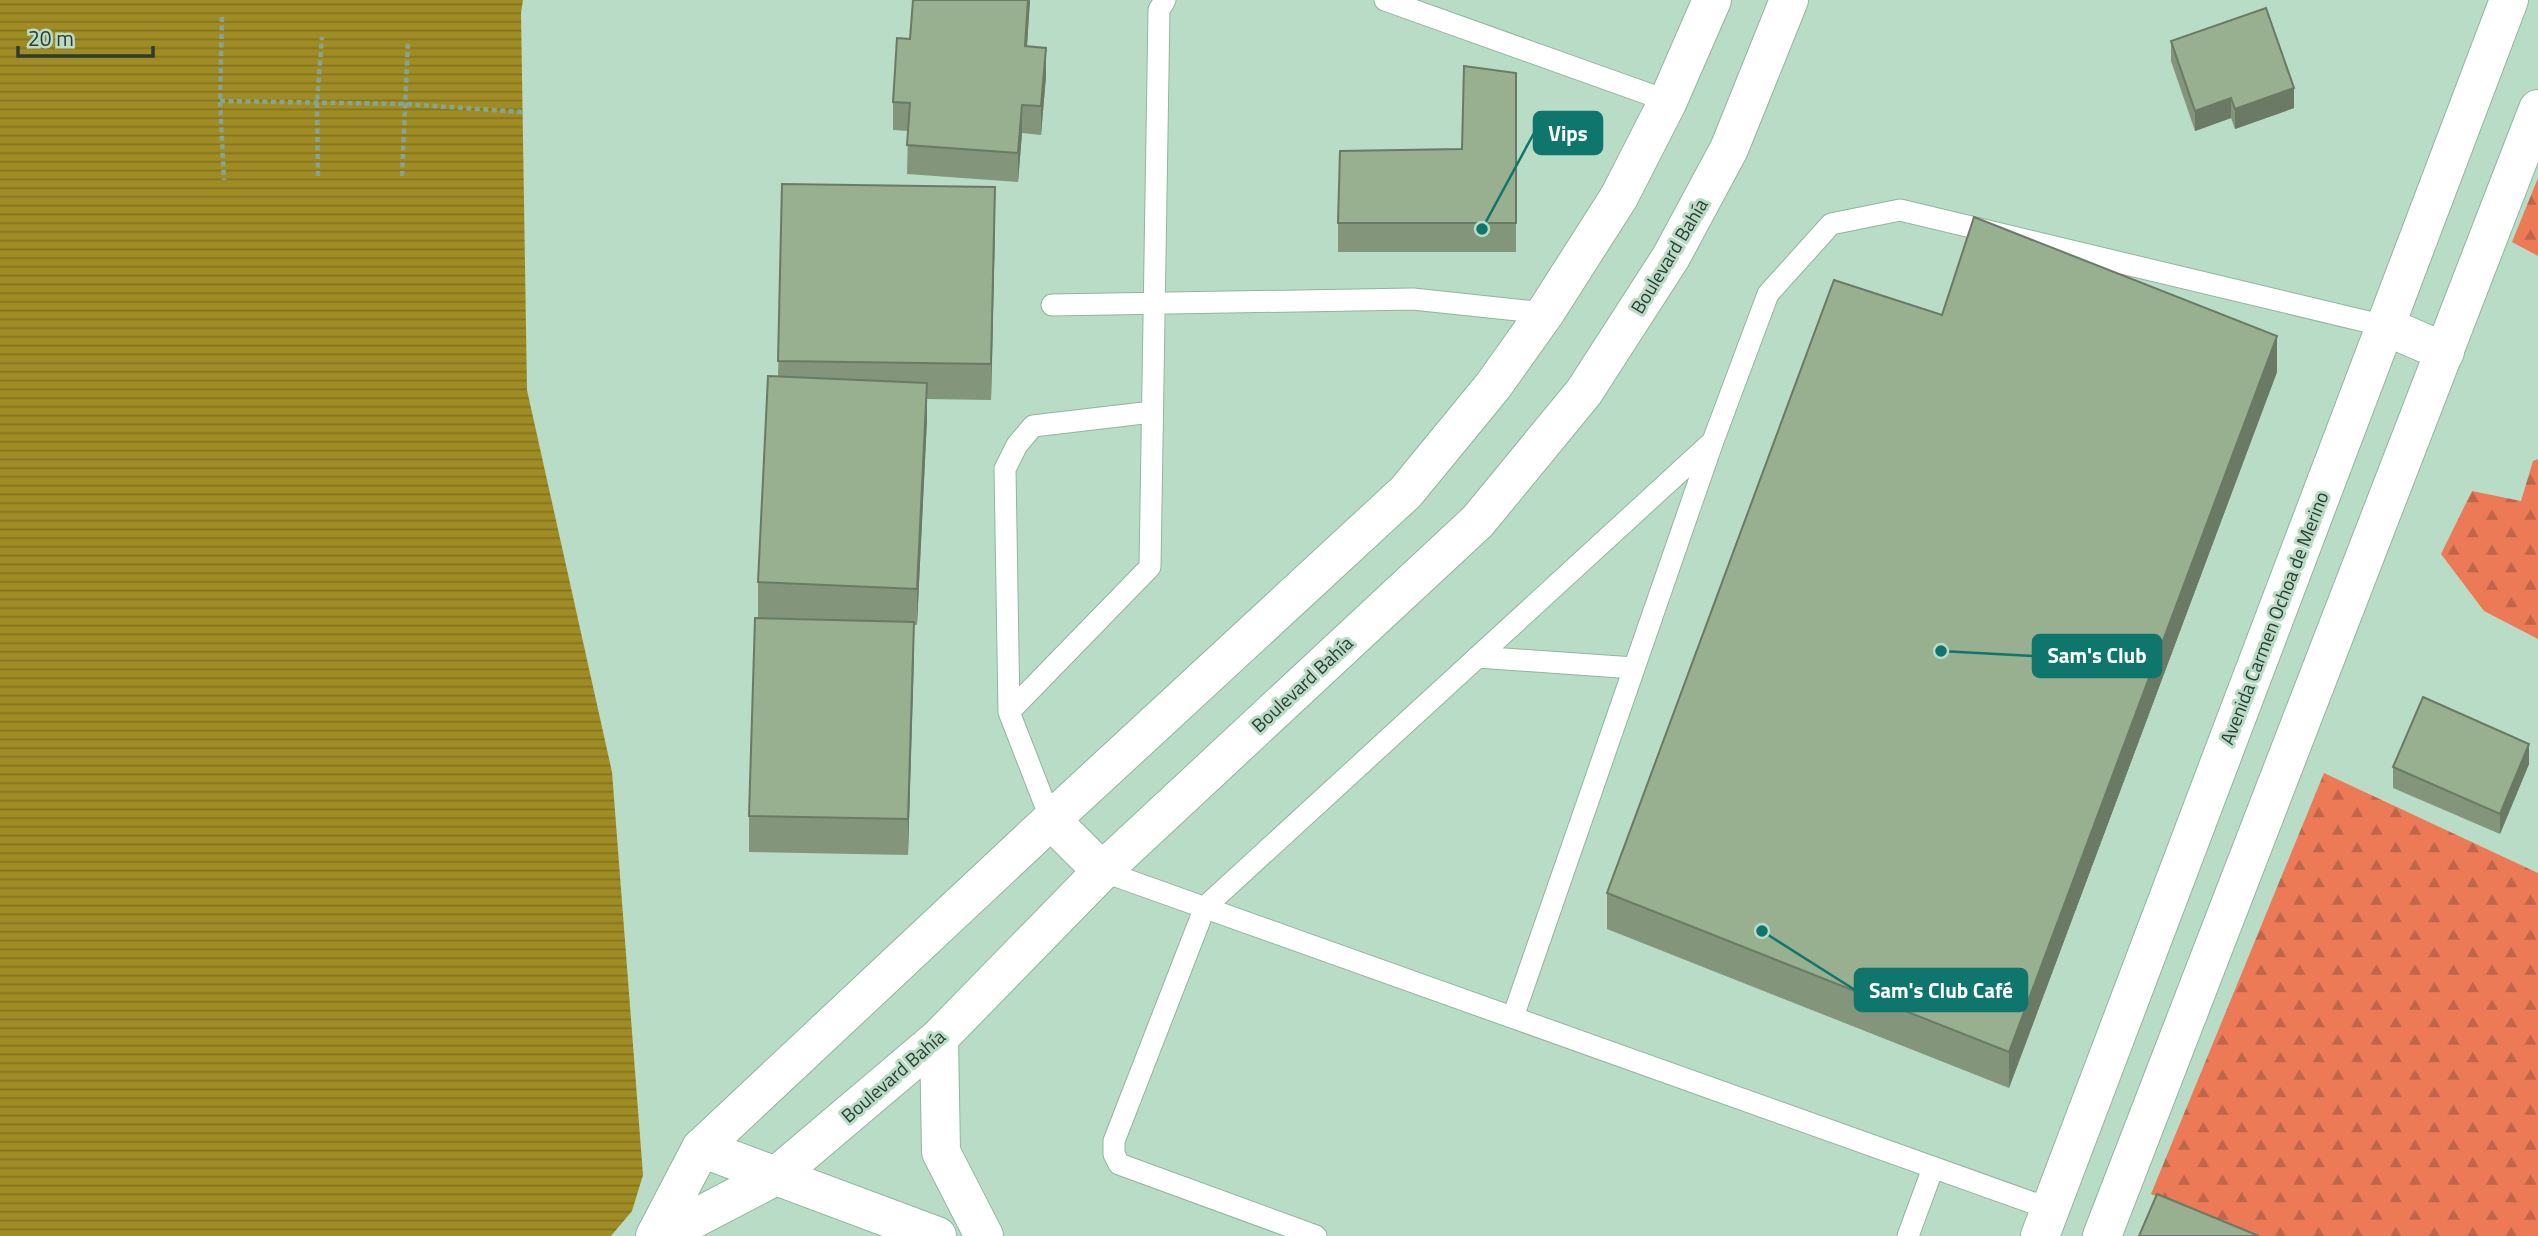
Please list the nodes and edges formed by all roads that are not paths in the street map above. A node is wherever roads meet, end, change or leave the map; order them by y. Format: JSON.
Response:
{"nodes":[{"id":1,"x":1165,"y":0,"type":"edge"},
{"id":2,"x":1385,"y":0,"type":"edge"},
{"id":3,"x":1712,"y":0,"type":"edge"},
{"id":4,"x":1789,"y":0,"type":"edge"},
{"id":5,"x":2509,"y":0,"type":"edge"},
{"id":6,"x":1668,"y":101,"type":"junction"},
{"id":7,"x":2538,"y":109,"type":"edge"},
{"id":8,"x":1154,"y":305,"type":"junction"},
{"id":9,"x":1052,"y":306,"type":"dead end"},
{"id":10,"x":1545,"y":313,"type":"junction"},
{"id":11,"x":2385,"y":326,"type":"junction"},
{"id":12,"x":2445,"y":352,"type":"junction"},
{"id":13,"x":1152,"y":412,"type":"junction"},
{"id":14,"x":1713,"y":441,"type":"junction"},
{"id":15,"x":1477,"y":657,"type":"junction"},
{"id":16,"x":1634,"y":668,"type":"junction"},
{"id":17,"x":1009,"y":712,"type":"junction"},
{"id":18,"x":1051,"y":820,"type":"junction"},
{"id":19,"x":1102,"y":871,"type":"junction"},
{"id":20,"x":1205,"y":907,"type":"junction"},
{"id":21,"x":1513,"y":1017,"type":"junction"},
{"id":22,"x":939,"y":1038,"type":"junction"},
{"id":23,"x":701,"y":1148,"type":"junction"},
{"id":24,"x":1933,"y":1168,"type":"junction"},
{"id":25,"x":776,"y":1177,"type":"junction"},
{"id":26,"x":2045,"y":1223,"type":"edge"},
{"id":27,"x":2103,"y":1233,"type":"edge"},
{"id":28,"x":655,"y":1236,"type":"edge"},
{"id":29,"x":661,"y":1236,"type":"edge"},
{"id":30,"x":937,"y":1236,"type":"edge"},
{"id":31,"x":984,"y":1236,"type":"edge"},
{"id":32,"x":1316,"y":1236,"type":"edge"},
{"id":33,"x":1908,"y":1236,"type":"edge"}],
"edges":[{"from":1,"to":8,"type":"lane"},
{"from":2,"to":6,"type":"lane"},
{"from":3,"to":6,"type":"main road"},
{"from":4,"to":19,"type":"main road","name":"Boulevard Bahía"},
{"from":5,"to":11,"type":"main road","name":"Avenida Carmen Ochoa de Merino"},
{"from":6,"to":10,"type":"main road"},
{"from":7,"to":12,"type":"main road"},
{"from":8,"to":9,"type":"lane"},
{"from":8,"to":10,"type":"lane"},
{"from":8,"to":13,"type":"lane"},
{"from":10,"to":18,"type":"main road"},
{"from":11,"to":12,"type":"main road"},
{"from":11,"to":14,"type":"lane"},
{"from":11,"to":26,"type":"main road","name":"Avenida Carmen Ochoa de Merino"},
{"from":12,"to":27,"type":"main road"},
{"from":13,"to":17,"type":"lane"},
{"from":13,"to":17,"type":"lane"},
{"from":14,"to":15,"type":"lane"},
{"from":14,"to":16,"type":"lane"},
{"from":15,"to":16,"type":"lane"},
{"from":15,"to":20,"type":"lane"},
{"from":16,"to":21,"type":"lane"},
{"from":17,"to":18,"type":"lane"},
{"from":18,"to":19,"type":"main road"},
{"from":18,"to":23,"type":"main road"},
{"from":19,"to":20,"type":"lane"},
{"from":19,"to":22,"type":"main road","name":"Boulevard Bahía"},
{"from":20,"to":21,"type":"lane"},
{"from":20,"to":32,"type":"lane"},
{"from":21,"to":24,"type":"lane"},
{"from":22,"to":25,"type":"main road","name":"Boulevard Bahía"},
{"from":22,"to":31,"type":"main road"},
{"from":23,"to":25,"type":"main road"},
{"from":23,"to":28,"type":"main road"},
{"from":24,"to":26,"type":"lane"},
{"from":24,"to":33,"type":"lane"},
{"from":25,"to":29,"type":"main road","name":"Boulevard Bahía"},
{"from":25,"to":30,"type":"main road"},
{"from":26,"to":27,"type":"main road"}]}
